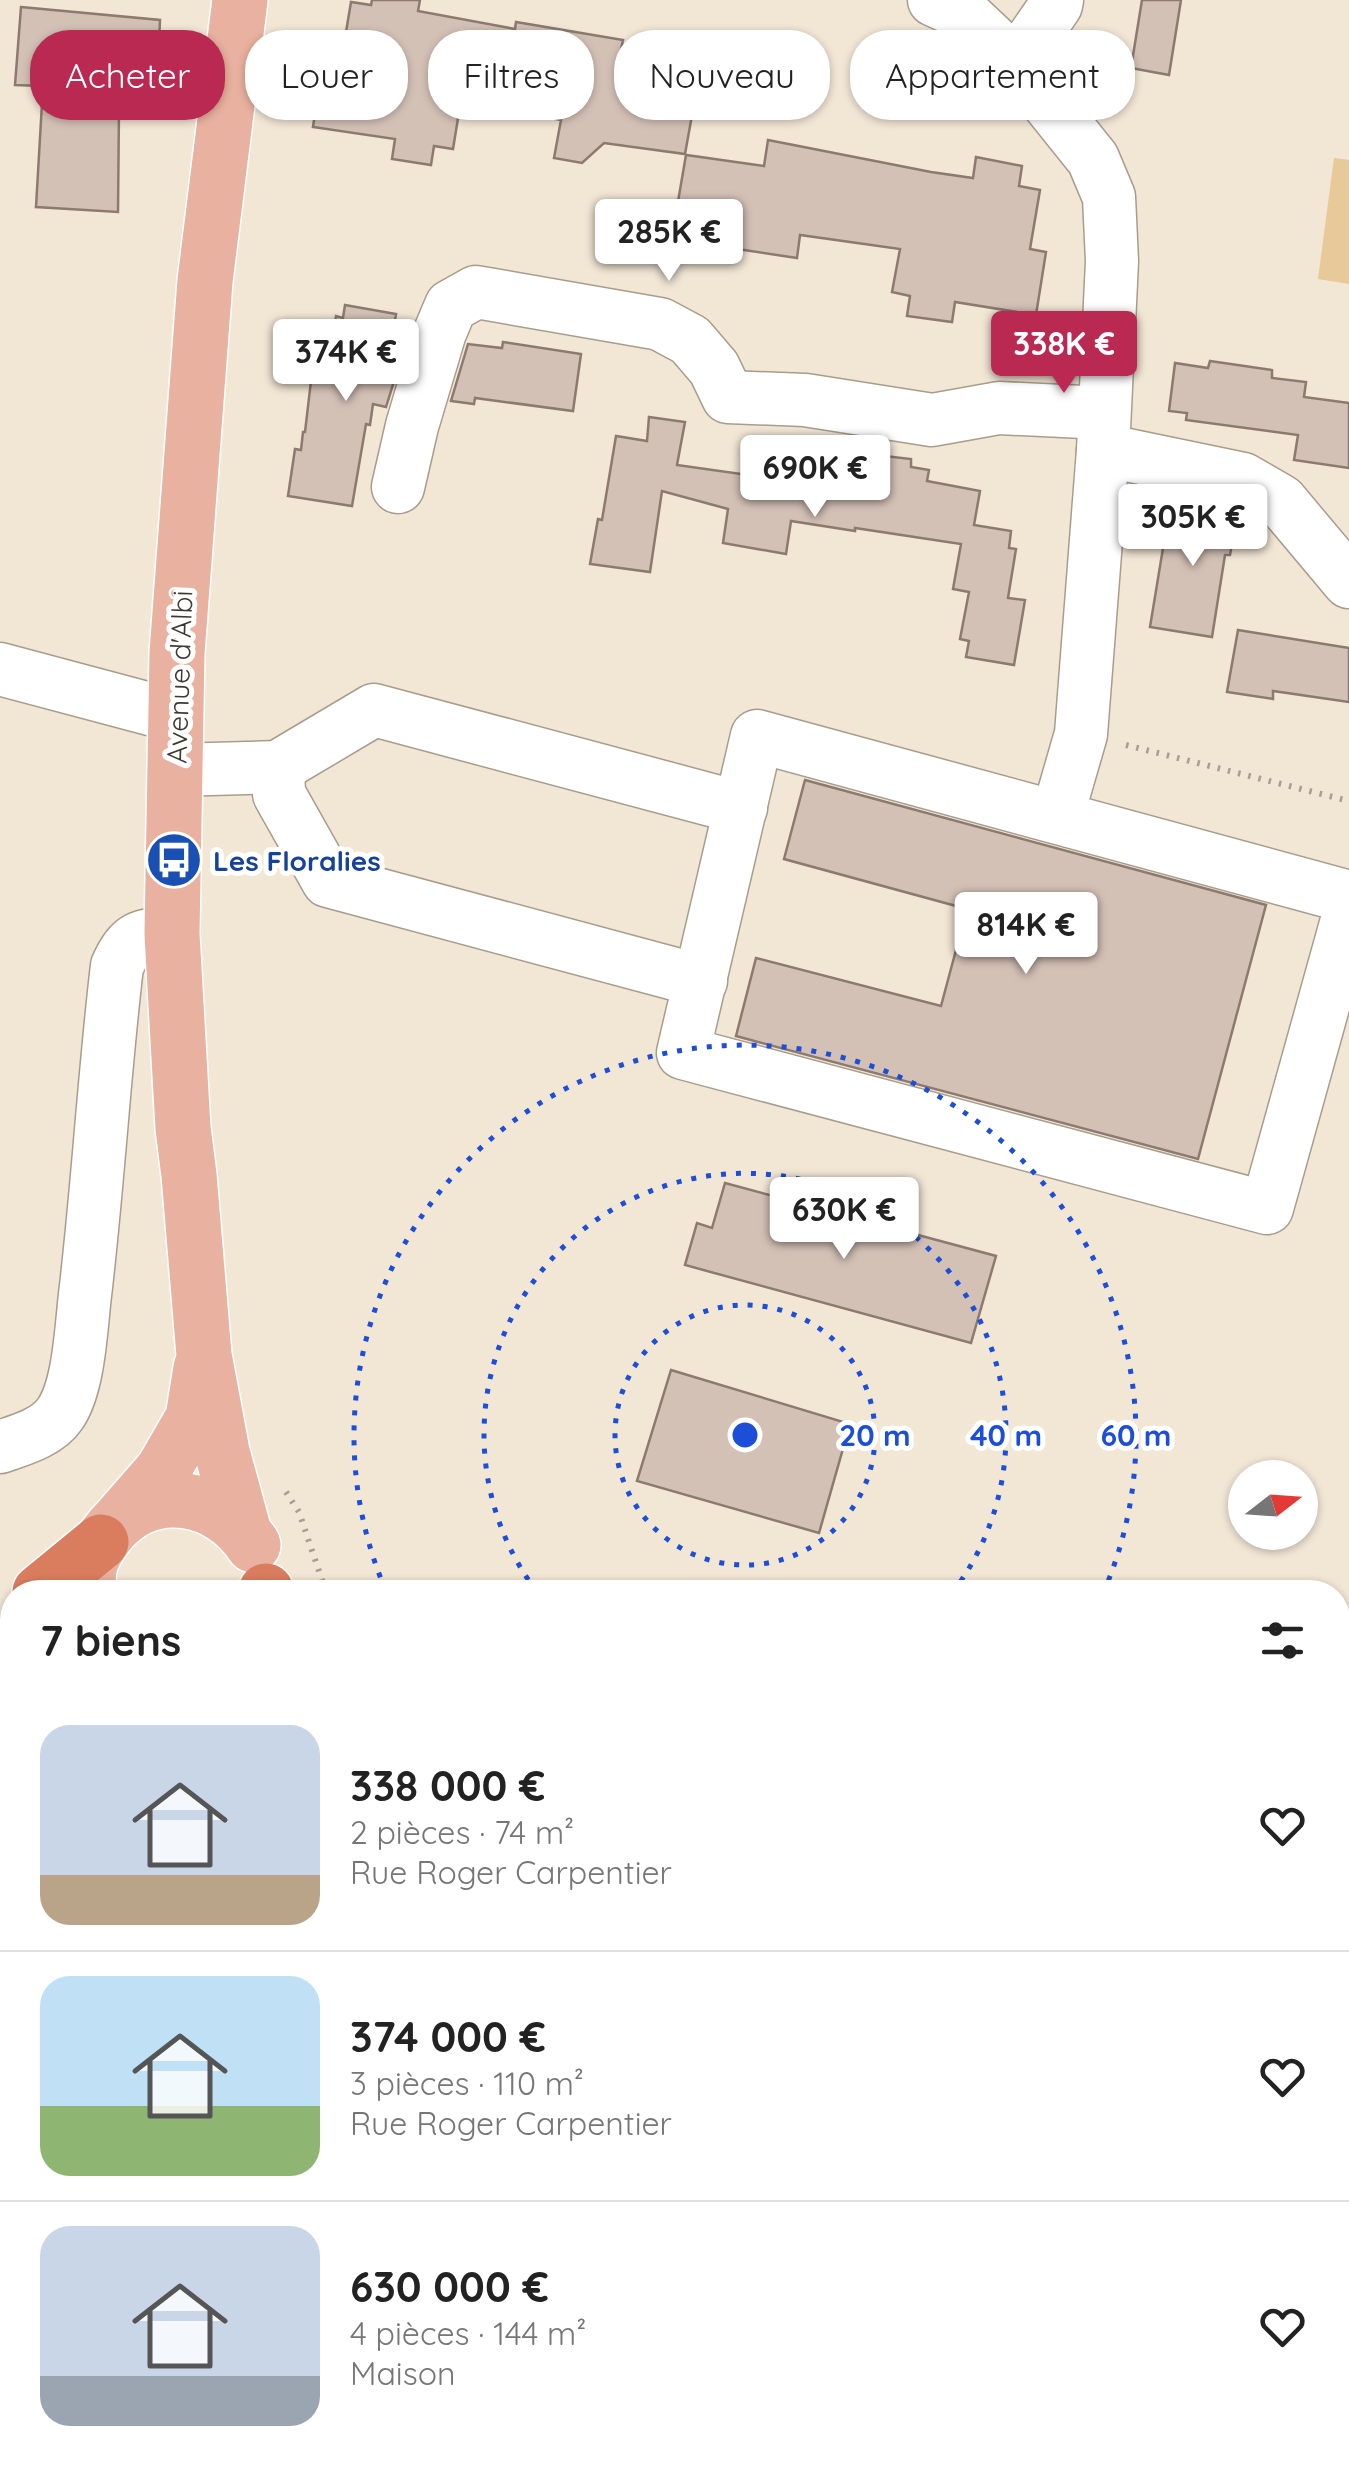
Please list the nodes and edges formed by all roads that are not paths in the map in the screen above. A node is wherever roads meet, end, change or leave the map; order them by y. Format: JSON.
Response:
{"nodes":[{"id":1,"x":240,"y":0,"type":"edge"},
{"id":2,"x":934,"y":0,"type":"edge"},
{"id":3,"x":1057,"y":0,"type":"edge"},
{"id":4,"x":982,"y":30,"type":"edge"},
{"id":5,"x":1039,"y":30,"type":"edge"},
{"id":6,"x":1062,"y":120,"type":"edge"},
{"id":7,"x":1104,"y":432,"type":"junction"},
{"id":8,"x":398,"y":487,"type":"dead end"},
{"id":9,"x":1340,"y":554,"type":"edge"},
{"id":10,"x":0,"y":669,"type":"edge"},
{"id":11,"x":176,"y":716,"type":"junction"},
{"id":12,"x":278,"y":766,"type":"junction"},
{"id":13,"x":176,"y":770,"type":"junction"},
{"id":14,"x":741,"y":808,"type":"junction"},
{"id":15,"x":1057,"y":817,"type":"junction"},
{"id":16,"x":1349,"y":897,"type":"edge"},
{"id":17,"x":1349,"y":912,"type":"edge"},
{"id":18,"x":172,"y":934,"type":"junction"},
{"id":19,"x":701,"y":981,"type":"junction"},
{"id":20,"x":204,"y":1355,"type":"junction"},
{"id":21,"x":11,"y":1444,"type":"edge"},
{"id":22,"x":243,"y":1529,"type":"junction"},
{"id":23,"x":103,"y":1550,"type":"edge"},
{"id":24,"x":58,"y":1580,"type":"edge"},
{"id":25,"x":265,"y":1580,"type":"edge"}],
"edges":[{"from":1,"to":11,"type":"main road","name":"Avenue d'Albi"},
{"from":2,"to":4,"type":"street"},
{"from":3,"to":5,"type":"street"},
{"from":6,"to":7,"type":"street"},
{"from":7,"to":8,"type":"street"},
{"from":7,"to":9,"type":"street"},
{"from":7,"to":15,"type":"street"},
{"from":10,"to":11,"type":"street"},
{"from":11,"to":13,"type":"main road","name":"Avenue d'Albi"},
{"from":12,"to":13,"type":"street"},
{"from":12,"to":14,"type":"street"},
{"from":12,"to":19,"type":"street"},
{"from":13,"to":18,"type":"main road","name":"Avenue d'Albi"},
{"from":14,"to":15,"type":"street"},
{"from":14,"to":19,"type":"street"},
{"from":15,"to":16,"type":"street"},
{"from":17,"to":19,"type":"street"},
{"from":18,"to":20,"type":"main road","name":"Avenue d'Albi"},
{"from":18,"to":21,"type":"street"},
{"from":20,"to":22,"type":"main road","name":"Avenue d'Albi"},
{"from":20,"to":23,"type":"main road","name":"Avenue d'Albi"},
{"from":22,"to":23,"type":"main road"},
{"from":22,"to":25,"type":"main road","name":"Avenue d'Albi"},
{"from":23,"to":24,"type":"highway"}]}
